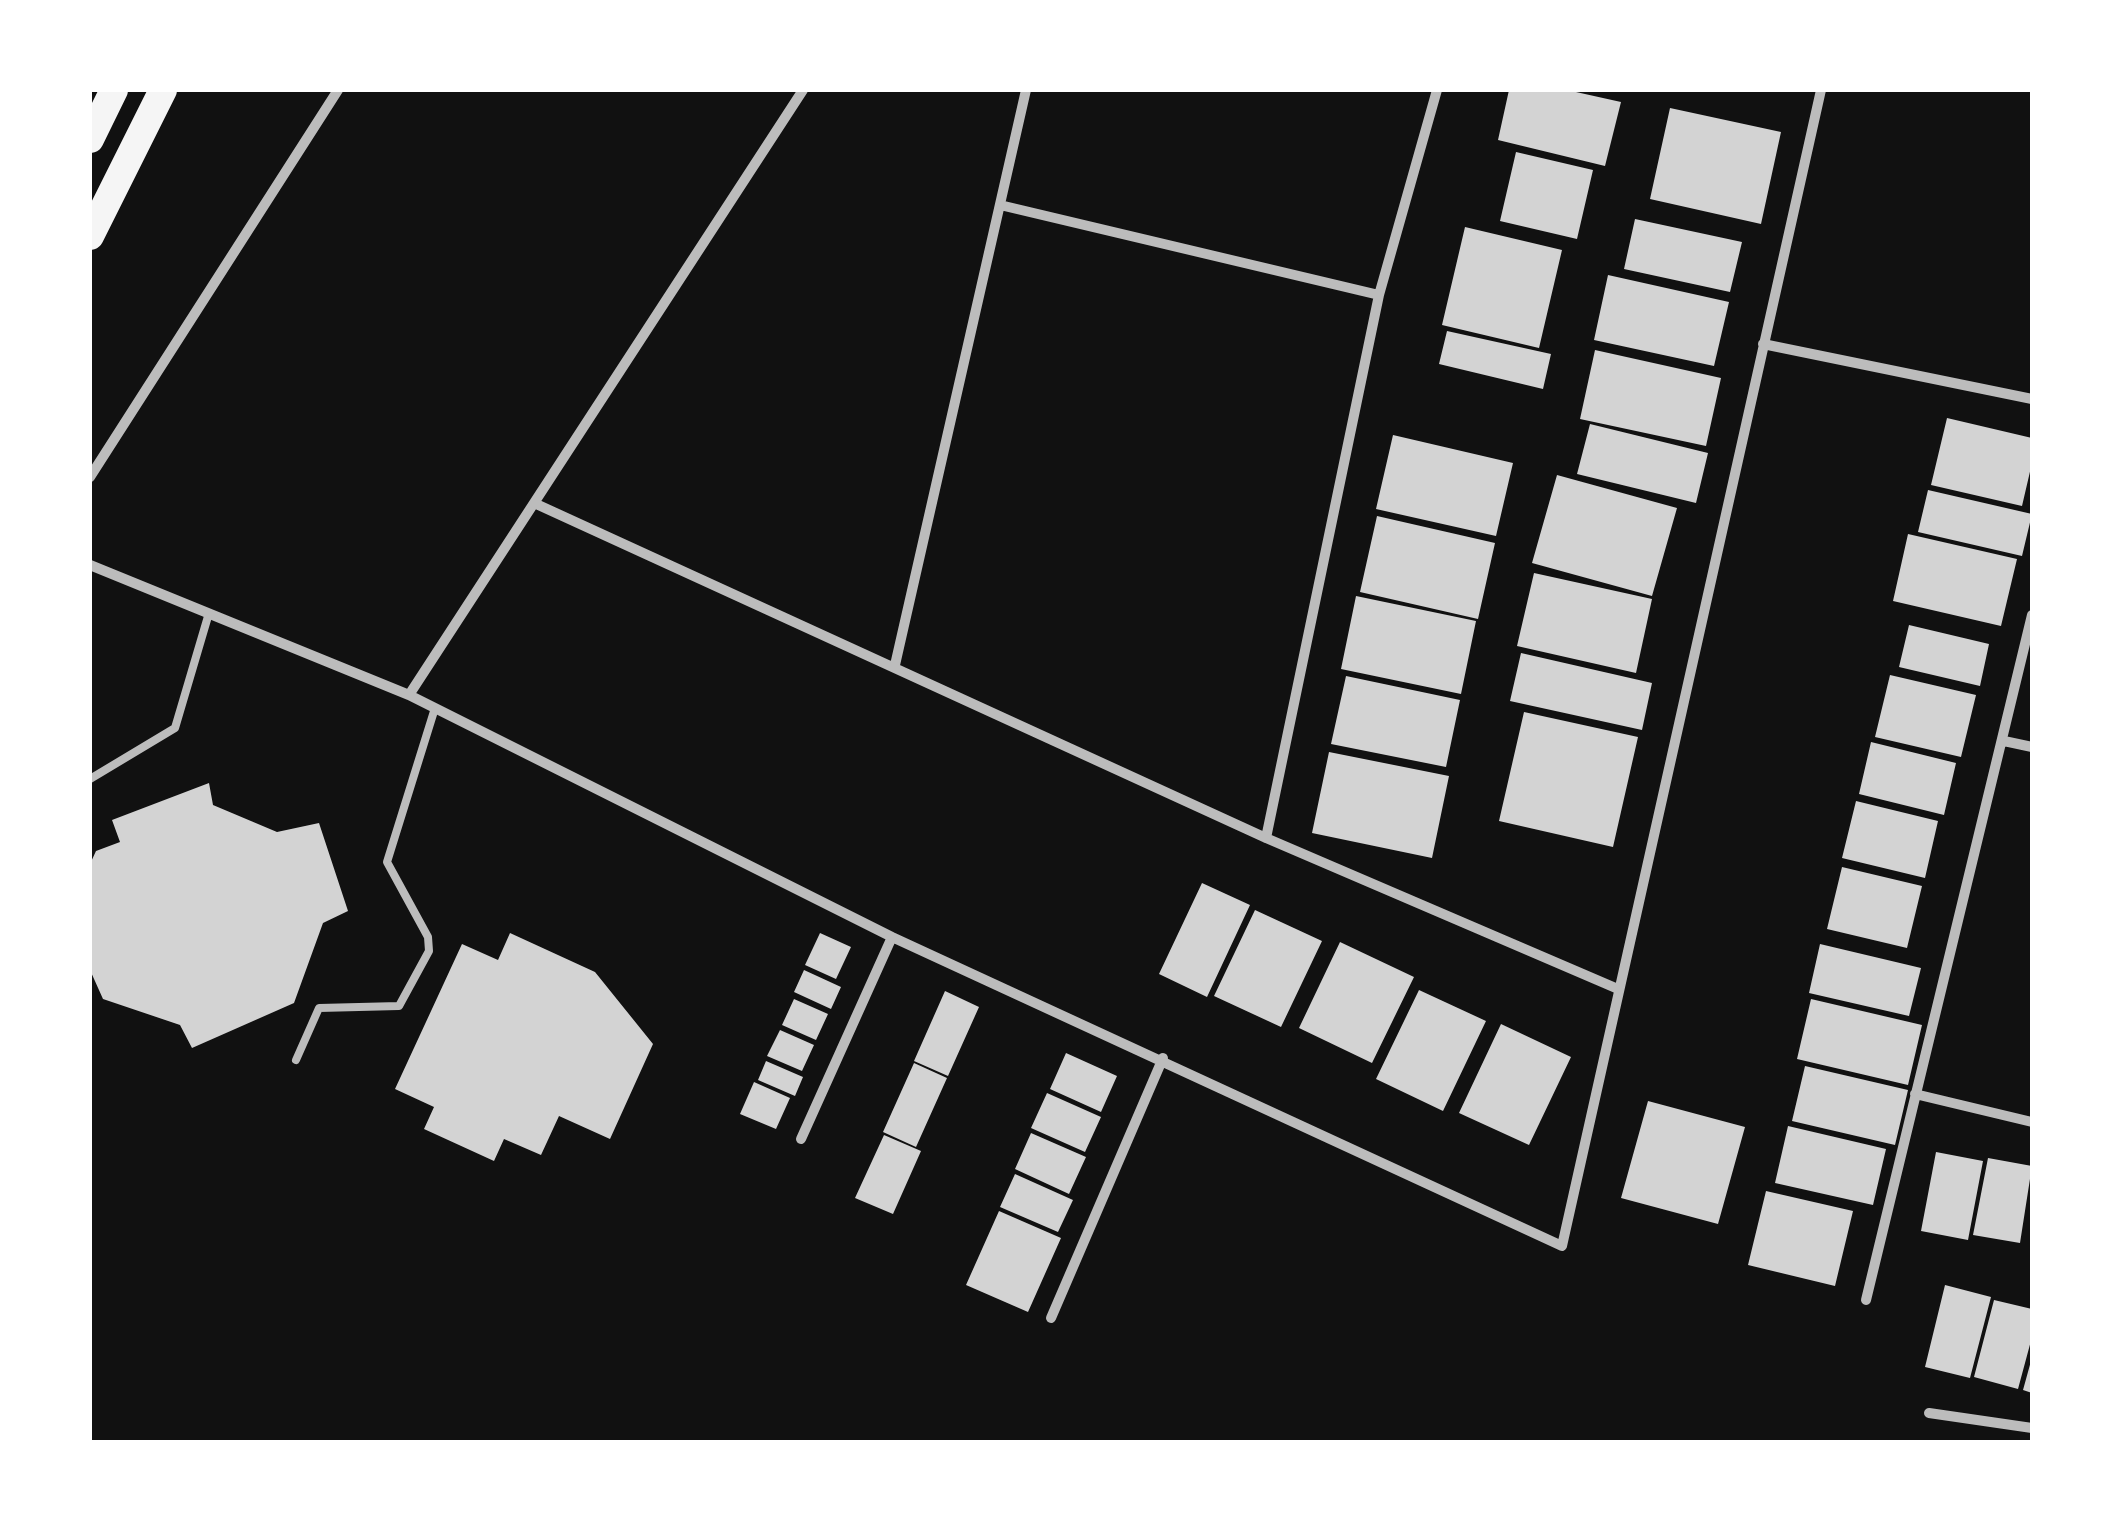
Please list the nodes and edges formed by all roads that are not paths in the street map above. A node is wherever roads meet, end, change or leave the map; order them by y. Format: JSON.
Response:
{"nodes":[{"id":1,"x":114,"y":90,"type":"edge"},
{"id":2,"x":163,"y":90,"type":"edge"},
{"id":3,"x":338,"y":90,"type":"edge"},
{"id":4,"x":803,"y":90,"type":"edge"},
{"id":5,"x":1026,"y":90,"type":"edge"},
{"id":6,"x":1437,"y":90,"type":"edge"},
{"id":7,"x":1821,"y":90,"type":"edge"},
{"id":8,"x":90,"y":139,"type":"edge"},
{"id":9,"x":1000,"y":205,"type":"junction"},
{"id":10,"x":90,"y":236,"type":"edge"},
{"id":11,"x":1380,"y":295,"type":"junction"},
{"id":12,"x":1763,"y":344,"type":"junction"},
{"id":13,"x":2032,"y":399,"type":"edge"},
{"id":14,"x":90,"y":477,"type":"edge"},
{"id":15,"x":534,"y":502,"type":"junction"},
{"id":16,"x":90,"y":564,"type":"edge"},
{"id":17,"x":208,"y":613,"type":"junction"},
{"id":18,"x":2032,"y":615,"type":"edge"},
{"id":19,"x":895,"y":665,"type":"junction"},
{"id":20,"x":408,"y":695,"type":"junction"},
{"id":21,"x":435,"y":708,"type":"junction"},
{"id":22,"x":2004,"y":741,"type":"junction"},
{"id":23,"x":2032,"y":747,"type":"edge"},
{"id":24,"x":90,"y":779,"type":"edge"},
{"id":25,"x":1266,"y":838,"type":"junction"},
{"id":26,"x":892,"y":937,"type":"junction"},
{"id":27,"x":1618,"y":990,"type":"junction"},
{"id":28,"x":1163,"y":1058,"type":"junction"},
{"id":29,"x":296,"y":1060,"type":"dead end"},
{"id":30,"x":1915,"y":1094,"type":"junction"},
{"id":31,"x":2032,"y":1122,"type":"edge"},
{"id":32,"x":801,"y":1139,"type":"dead end"},
{"id":33,"x":1866,"y":1300,"type":"dead end"},
{"id":34,"x":1052,"y":1318,"type":"dead end"},
{"id":35,"x":1929,"y":1414,"type":"dead end"},
{"id":36,"x":2032,"y":1428,"type":"edge"}],
"edges":[{"from":1,"to":8,"type":"highway"},
{"from":2,"to":10,"type":"highway"},
{"from":3,"to":14,"type":"street"},
{"from":4,"to":15,"type":"street"},
{"from":5,"to":9,"type":"street"},
{"from":6,"to":11,"type":"street"},
{"from":7,"to":12,"type":"street"},
{"from":9,"to":11,"type":"street"},
{"from":9,"to":19,"type":"street"},
{"from":11,"to":25,"type":"street"},
{"from":12,"to":13,"type":"street"},
{"from":12,"to":27,"type":"street"},
{"from":15,"to":19,"type":"street"},
{"from":15,"to":20,"type":"street"},
{"from":16,"to":17,"type":"street"},
{"from":17,"to":20,"type":"street"},
{"from":17,"to":24,"type":"lane"},
{"from":18,"to":22,"type":"street"},
{"from":19,"to":25,"type":"street"},
{"from":20,"to":21,"type":"street"},
{"from":21,"to":26,"type":"street"},
{"from":21,"to":29,"type":"lane"},
{"from":22,"to":23,"type":"street"},
{"from":22,"to":30,"type":"street"},
{"from":25,"to":27,"type":"street"},
{"from":26,"to":28,"type":"street"},
{"from":26,"to":32,"type":"street"},
{"from":27,"to":28,"type":"street"},
{"from":28,"to":34,"type":"street"},
{"from":30,"to":31,"type":"street"},
{"from":30,"to":33,"type":"street"},
{"from":35,"to":36,"type":"street"}]}
